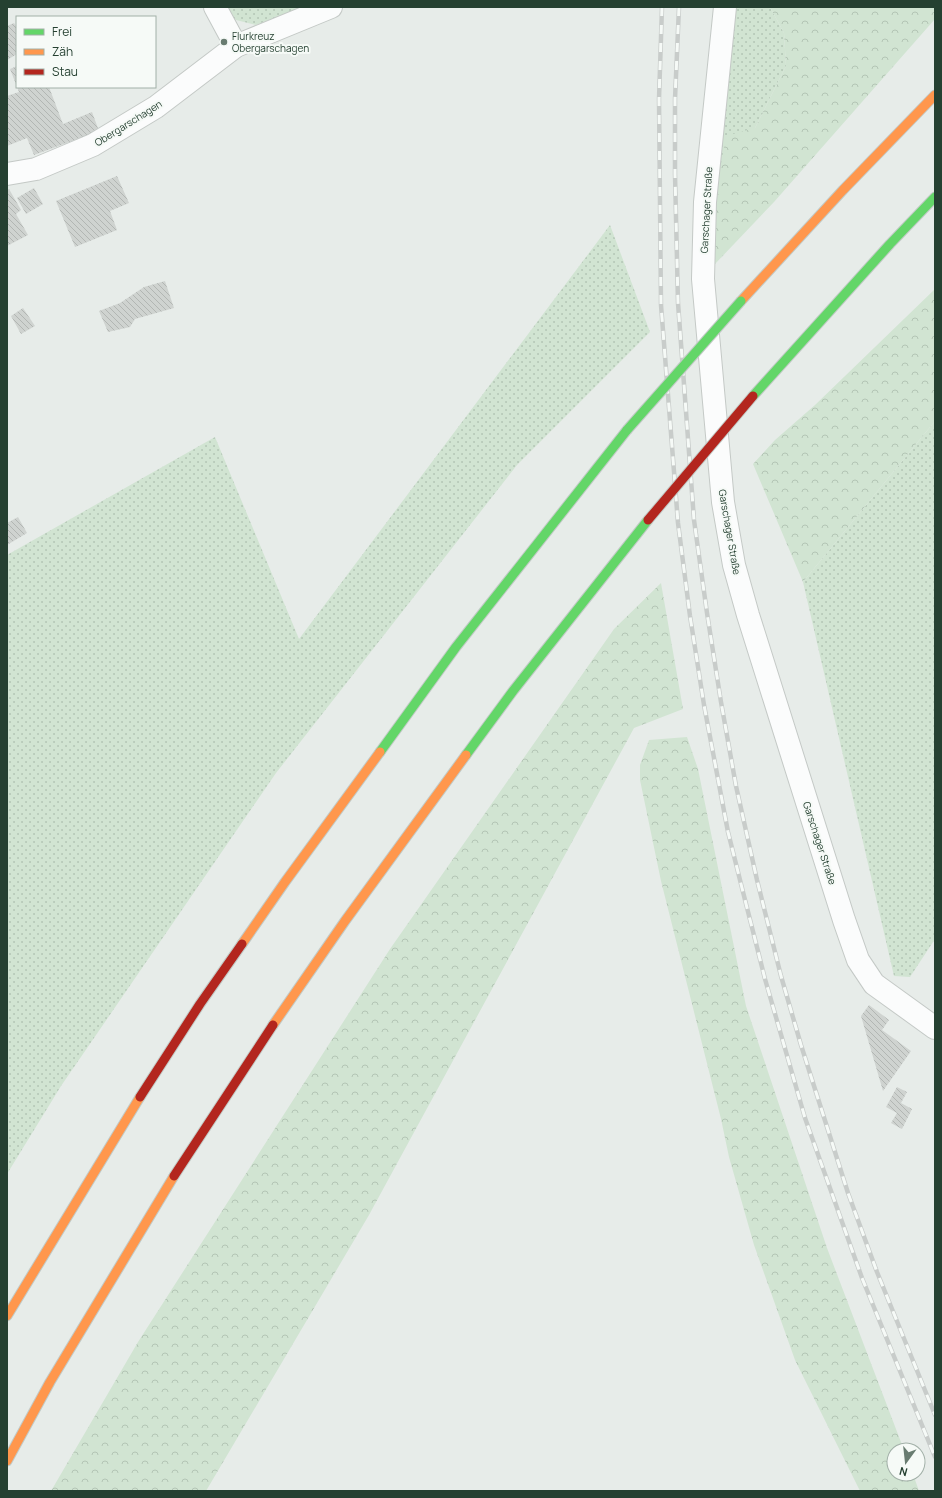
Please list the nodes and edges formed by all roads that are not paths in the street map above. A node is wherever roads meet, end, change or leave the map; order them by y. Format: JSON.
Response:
{"nodes":[{"id":1,"x":215,"y":7,"type":"edge"},
{"id":2,"x":331,"y":7,"type":"edge"},
{"id":3,"x":725,"y":7,"type":"edge"},
{"id":4,"x":236,"y":46,"type":"junction"},
{"id":5,"x":935,"y":95,"type":"edge"},
{"id":6,"x":7,"y":174,"type":"edge"},
{"id":7,"x":935,"y":197,"type":"edge"},
{"id":8,"x":935,"y":1028,"type":"edge"},
{"id":9,"x":7,"y":1316,"type":"edge"},
{"id":10,"x":7,"y":1461,"type":"edge"}],
"edges":[{"from":1,"to":4,"type":"street"},
{"from":2,"to":4,"type":"street","name":"Obergarschagen"},
{"from":3,"to":8,"type":"street","name":"Garschager Straße"},
{"from":4,"to":6,"type":"street","name":"Obergarschagen"},
{"from":5,"to":9,"type":"highway","bridge":true},
{"from":7,"to":10,"type":"highway","bridge":true}]}
